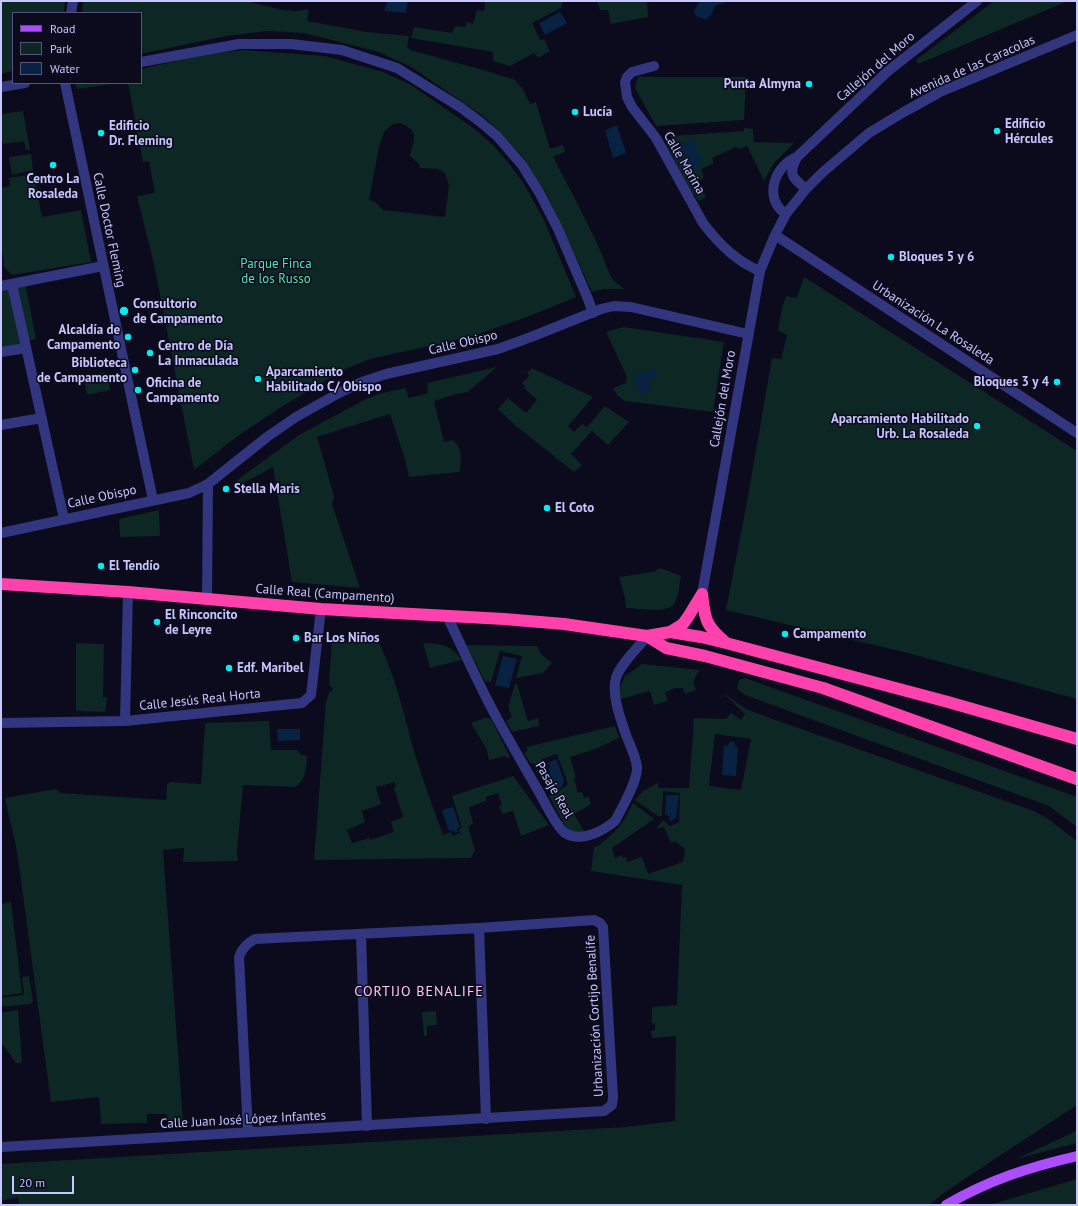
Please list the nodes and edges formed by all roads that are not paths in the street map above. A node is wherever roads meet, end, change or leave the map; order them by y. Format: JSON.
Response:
{"nodes":[{"id":1,"x":73,"y":1,"type":"edge"},
{"id":2,"x":977,"y":1,"type":"edge"},
{"id":3,"x":71,"y":12,"type":"edge"},
{"id":4,"x":1077,"y":35,"type":"edge"},
{"id":5,"x":142,"y":62,"type":"edge"},
{"id":6,"x":654,"y":66,"type":"dead end"},
{"id":7,"x":19,"y":84,"type":"edge"},
{"id":8,"x":65,"y":84,"type":"edge"},
{"id":9,"x":1,"y":87,"type":"edge"},
{"id":10,"x":797,"y":157,"type":"junction"},
{"id":11,"x":806,"y":189,"type":"junction"},
{"id":12,"x":786,"y":214,"type":"junction"},
{"id":13,"x":775,"y":235,"type":"junction"},
{"id":14,"x":104,"y":266,"type":"junction"},
{"id":15,"x":760,"y":271,"type":"junction"},
{"id":16,"x":12,"y":284,"type":"junction"},
{"id":17,"x":1,"y":286,"type":"edge"},
{"id":18,"x":593,"y":313,"type":"junction"},
{"id":19,"x":748,"y":334,"type":"junction"},
{"id":20,"x":26,"y":348,"type":"junction"},
{"id":21,"x":1,"y":352,"type":"edge"},
{"id":22,"x":42,"y":418,"type":"junction"},
{"id":23,"x":1,"y":425,"type":"edge"},
{"id":24,"x":1077,"y":433,"type":"edge"},
{"id":25,"x":208,"y":484,"type":"junction"},
{"id":26,"x":153,"y":500,"type":"junction"},
{"id":27,"x":64,"y":519,"type":"junction"},
{"id":28,"x":1,"y":533,"type":"edge"},
{"id":29,"x":1,"y":584,"type":"edge"},
{"id":30,"x":128,"y":592,"type":"junction"},
{"id":31,"x":702,"y":594,"type":"junction"},
{"id":32,"x":207,"y":599,"type":"junction"},
{"id":33,"x":321,"y":609,"type":"junction"},
{"id":34,"x":447,"y":616,"type":"junction"},
{"id":35,"x":670,"y":632,"type":"junction"},
{"id":36,"x":647,"y":636,"type":"junction"},
{"id":37,"x":726,"y":643,"type":"junction"},
{"id":38,"x":125,"y":721,"type":"junction"},
{"id":39,"x":1,"y":723,"type":"edge"},
{"id":40,"x":1077,"y":739,"type":"edge"},
{"id":41,"x":1077,"y":779,"type":"edge"},
{"id":42,"x":479,"y":928,"type":"junction"},
{"id":43,"x":361,"y":934,"type":"junction"},
{"id":44,"x":486,"y":1119,"type":"junction"},
{"id":45,"x":367,"y":1126,"type":"junction"},
{"id":46,"x":248,"y":1132,"type":"junction"},
{"id":47,"x":1,"y":1147,"type":"edge"},
{"id":48,"x":1077,"y":1156,"type":"edge"},
{"id":49,"x":946,"y":1205,"type":"edge"}],
"edges":[{"from":1,"to":3,"type":"street"},
{"from":2,"to":10,"type":"street","name":"Callejón del Moro"},
{"from":4,"to":11,"type":"street","name":"Avenida de las Caracolas"},
{"from":5,"to":18,"type":"street"},
{"from":6,"to":15,"type":"street","name":"Calle Marina"},
{"from":7,"to":9,"type":"street"},
{"from":8,"to":14,"type":"street","name":"Calle Doctor Fleming"},
{"from":10,"to":11,"type":"street"},
{"from":10,"to":12,"type":"street","name":"Callejón del Moro"},
{"from":11,"to":12,"type":"street","name":"Callejón del Moro"},
{"from":12,"to":13,"type":"street","name":"Callejón del Moro"},
{"from":13,"to":15,"type":"street","name":"Callejón del Moro"},
{"from":13,"to":24,"type":"street","name":"Urbanización La Rosaleda"},
{"from":14,"to":16,"type":"street"},
{"from":14,"to":26,"type":"street","name":"Calle Doctor Fleming"},
{"from":15,"to":19,"type":"street","name":"Callejón del Moro"},
{"from":16,"to":17,"type":"street"},
{"from":16,"to":20,"type":"street"},
{"from":18,"to":19,"type":"street","name":"Calle Obispo"},
{"from":18,"to":25,"type":"street","name":"Calle Obispo"},
{"from":19,"to":31,"type":"street","name":"Callejón del Moro"},
{"from":20,"to":21,"type":"street"},
{"from":20,"to":22,"type":"street"},
{"from":22,"to":23,"type":"street"},
{"from":22,"to":27,"type":"street"},
{"from":25,"to":26,"type":"street","name":"Calle Obispo"},
{"from":25,"to":32,"type":"street"},
{"from":26,"to":27,"type":"street","name":"Calle Obispo"},
{"from":27,"to":28,"type":"street","name":"Calle Obispo"},
{"from":29,"to":30,"type":"highway","name":"Calle Real (Campamento)"},
{"from":30,"to":32,"type":"highway","name":"Calle Real (Campamento)"},
{"from":30,"to":38,"type":"street"},
{"from":31,"to":35,"type":"highway"},
{"from":31,"to":37,"type":"highway"},
{"from":32,"to":33,"type":"highway","name":"Calle Real (Campamento)"},
{"from":33,"to":34,"type":"highway","name":"Calle Real (Campamento)"},
{"from":33,"to":38,"type":"street","name":"Calle Jesús Real Horta"},
{"from":34,"to":36,"type":"highway","name":"Calle Real (Campamento)"},
{"from":34,"to":36,"type":"street","name":"Pasaje Real"},
{"from":35,"to":36,"type":"highway"},
{"from":35,"to":37,"type":"highway"},
{"from":36,"to":41,"type":"highway"},
{"from":37,"to":40,"type":"highway"},
{"from":38,"to":39,"type":"street","name":"Calle Jesús Real Horta"},
{"from":42,"to":43,"type":"street","name":"Urbanización Cortijo Benalife"},
{"from":42,"to":44,"type":"street"},
{"from":42,"to":44,"type":"street","name":"Urbanización Cortijo Benalife"},
{"from":43,"to":45,"type":"street"},
{"from":43,"to":46,"type":"street","name":"Urbanización Cortijo Benalife"},
{"from":44,"to":45,"type":"street","name":"Calle Juan José López Infantes"},
{"from":45,"to":46,"type":"street","name":"Calle Juan José López Infantes"},
{"from":46,"to":47,"type":"street","name":"Calle Juan José López Infantes"},
{"from":48,"to":49,"type":"main road"}]}
